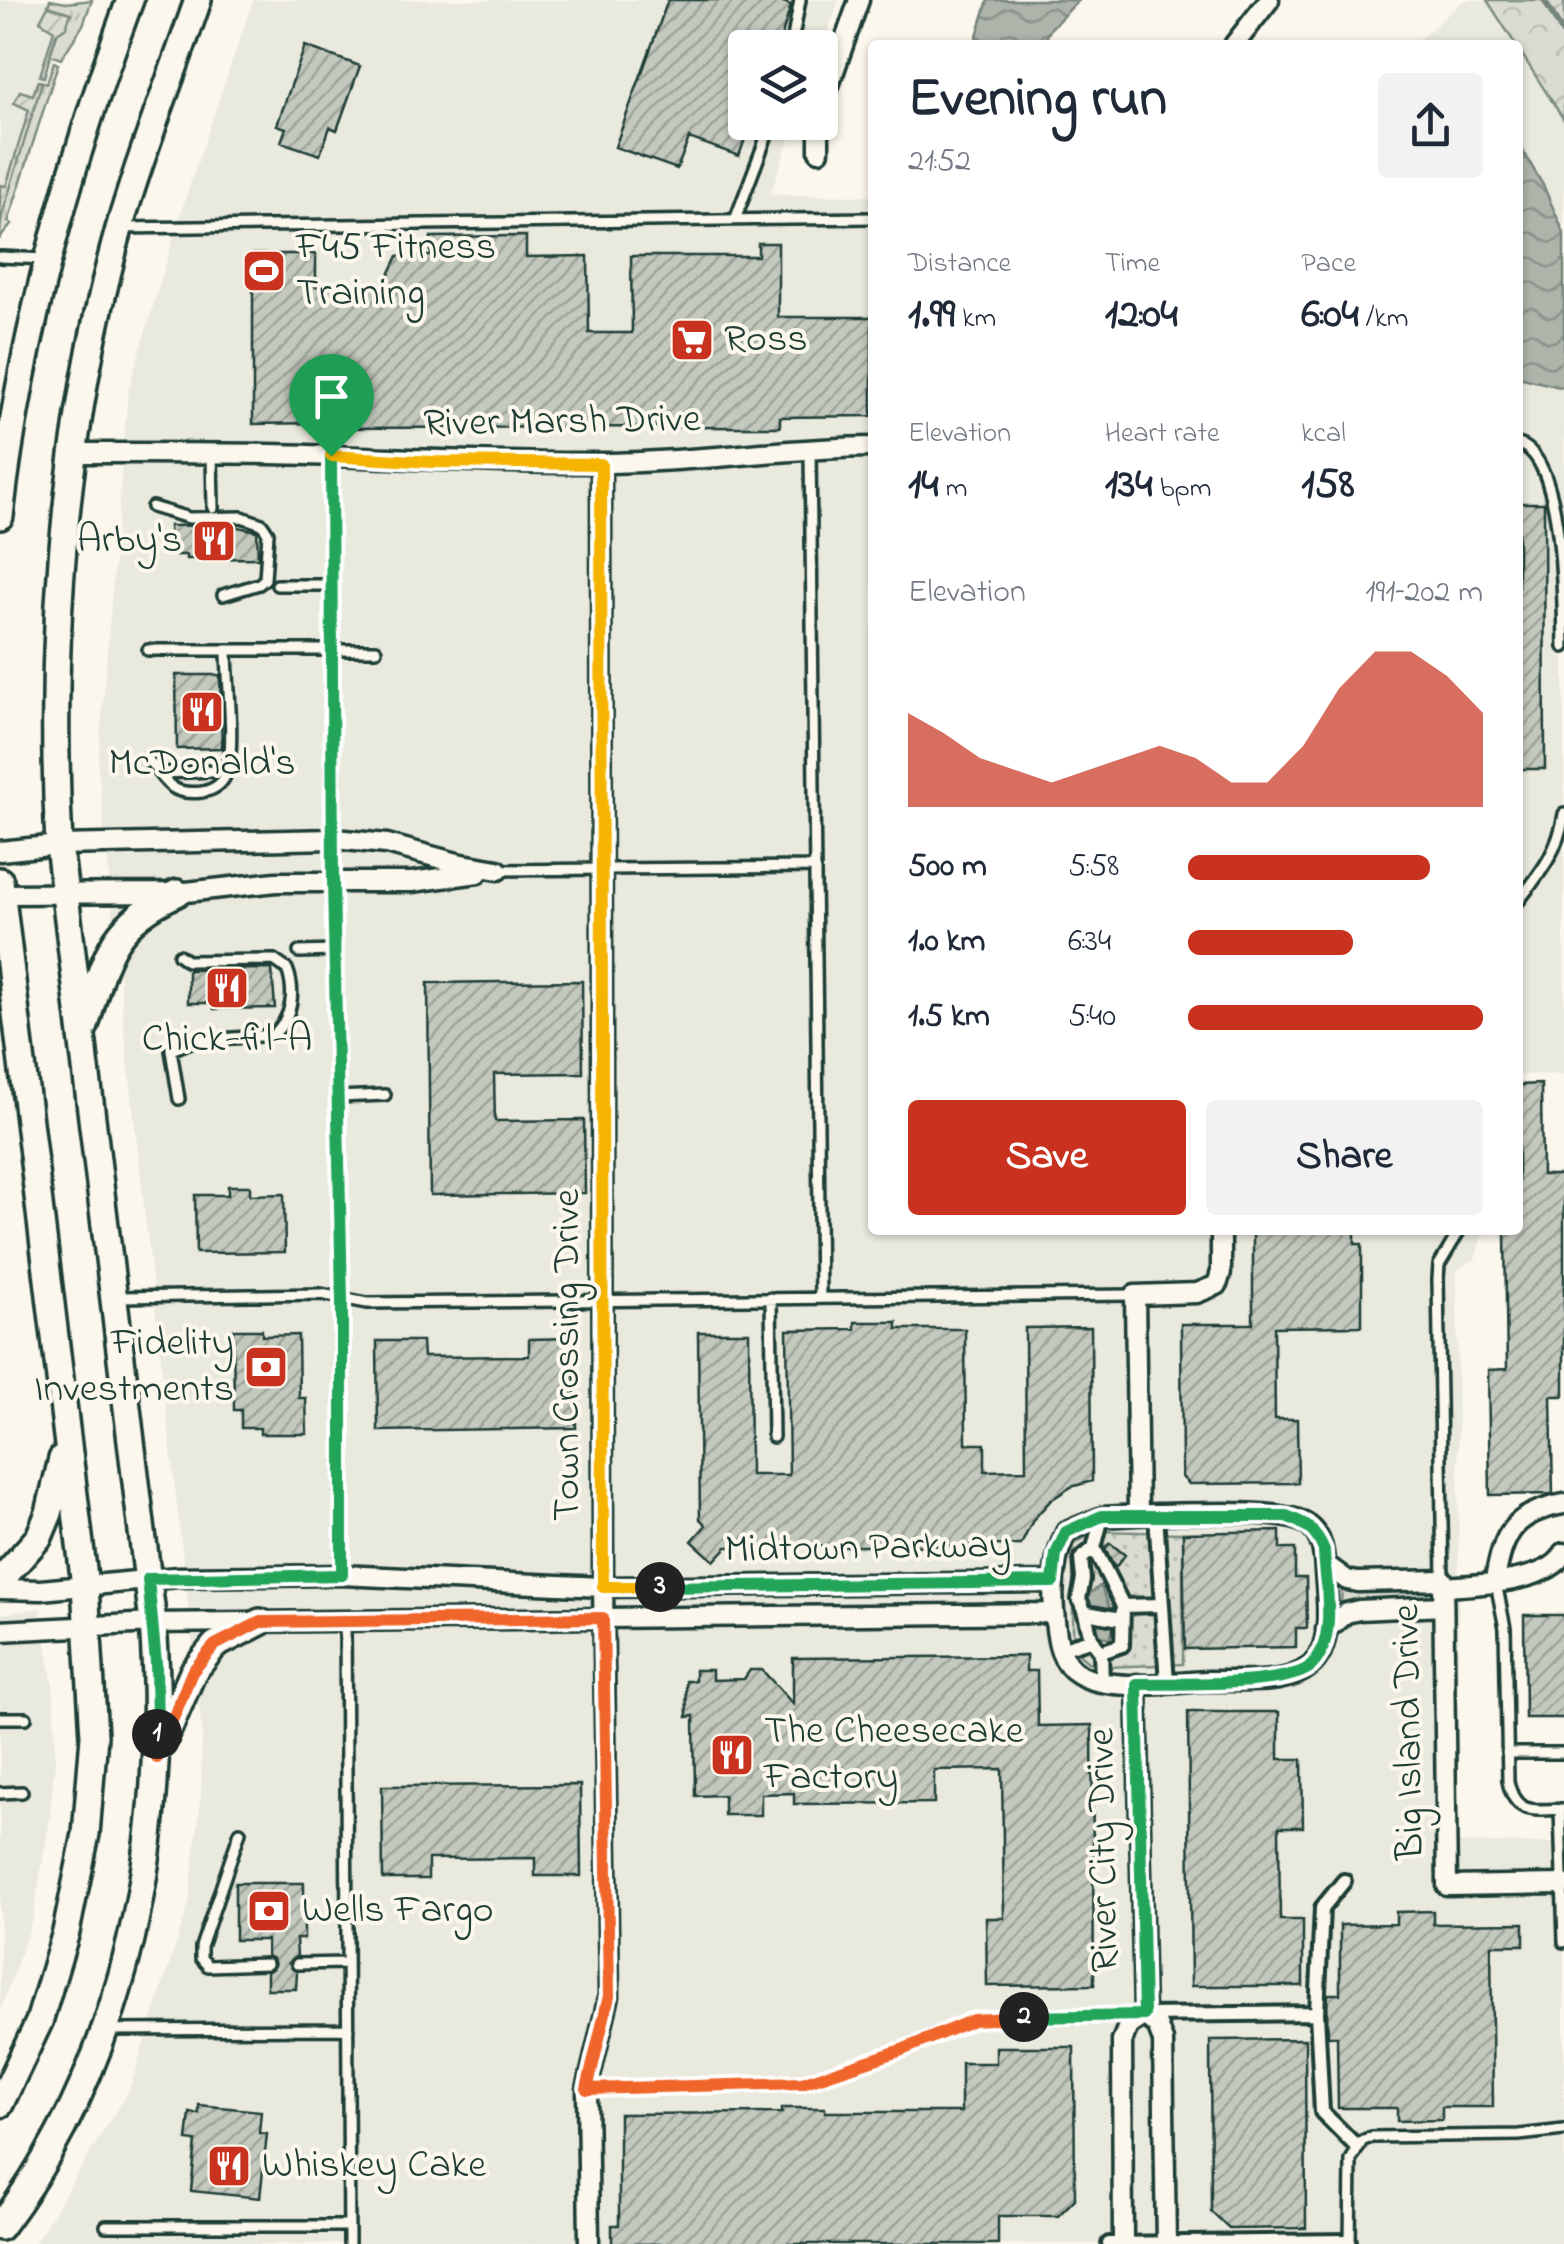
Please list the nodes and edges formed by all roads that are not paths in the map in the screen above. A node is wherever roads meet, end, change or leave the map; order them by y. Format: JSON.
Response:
{"nodes":[{"id":1,"x":130,"y":0,"type":"edge"},
{"id":2,"x":198,"y":0,"type":"edge"},
{"id":3,"x":800,"y":0,"type":"edge"},
{"id":4,"x":860,"y":0,"type":"edge"},
{"id":5,"x":1269,"y":0,"type":"edge"},
{"id":6,"x":794,"y":30,"type":"edge"},
{"id":7,"x":1238,"y":40,"type":"edge"},
{"id":8,"x":838,"y":61,"type":"edge"},
{"id":9,"x":765,"y":140,"type":"edge"},
{"id":10,"x":820,"y":140,"type":"edge"},
{"id":11,"x":820,"y":151,"type":"dead end"},
{"id":12,"x":868,"y":218,"type":"edge"},
{"id":13,"x":734,"y":220,"type":"junction"},
{"id":14,"x":120,"y":228,"type":"junction"},
{"id":15,"x":0,"y":257,"type":"edge"},
{"id":16,"x":49,"y":259,"type":"junction"},
{"id":17,"x":868,"y":446,"type":"edge"},
{"id":18,"x":1523,"y":446,"type":"edge"},
{"id":19,"x":810,"y":448,"type":"junction"},
{"id":20,"x":72,"y":453,"type":"junction"},
{"id":21,"x":212,"y":453,"type":"junction"},
{"id":22,"x":331,"y":456,"type":"junction"},
{"id":23,"x":601,"y":464,"type":"junction"},
{"id":24,"x":152,"y":508,"type":"dead end"},
{"id":25,"x":213,"y":508,"type":"dead end"},
{"id":26,"x":0,"y":516,"type":"edge"},
{"id":27,"x":278,"y":585,"type":"dead end"},
{"id":28,"x":332,"y":585,"type":"junction"},
{"id":29,"x":224,"y":596,"type":"dead end"},
{"id":30,"x":1564,"y":647,"type":"edge"},
{"id":31,"x":148,"y":650,"type":"dead end"},
{"id":32,"x":226,"y":650,"type":"junction"},
{"id":33,"x":376,"y":650,"type":"dead end"},
{"id":34,"x":333,"y":652,"type":"junction"},
{"id":35,"x":147,"y":759,"type":"dead end"},
{"id":36,"x":228,"y":762,"type":"junction"},
{"id":37,"x":162,"y":773,"type":"junction"},
{"id":38,"x":1564,"y":814,"type":"edge"},
{"id":39,"x":334,"y":840,"type":"junction"},
{"id":40,"x":59,"y":845,"type":"junction"},
{"id":41,"x":0,"y":851,"type":"edge"},
{"id":42,"x":815,"y":866,"type":"junction"},
{"id":43,"x":498,"y":870,"type":"junction"},
{"id":44,"x":601,"y":870,"type":"junction"},
{"id":45,"x":333,"y":882,"type":"junction"},
{"id":46,"x":0,"y":890,"type":"edge"},
{"id":47,"x":177,"y":893,"type":"junction"},
{"id":48,"x":64,"y":896,"type":"junction"},
{"id":49,"x":1523,"y":896,"type":"edge"},
{"id":50,"x":334,"y":951,"type":"junction"},
{"id":51,"x":299,"y":952,"type":"dead end"},
{"id":52,"x":179,"y":956,"type":"dead end"},
{"id":53,"x":82,"y":1036,"type":"junction"},
{"id":54,"x":385,"y":1095,"type":"dead end"},
{"id":55,"x":338,"y":1097,"type":"junction"},
{"id":56,"x":179,"y":1099,"type":"dead end"},
{"id":57,"x":1221,"y":1235,"type":"edge"},
{"id":58,"x":1457,"y":1235,"type":"edge"},
{"id":59,"x":1135,"y":1295,"type":"junction"},
{"id":60,"x":114,"y":1297,"type":"junction"},
{"id":61,"x":771,"y":1298,"type":"junction"},
{"id":62,"x":820,"y":1298,"type":"junction"},
{"id":63,"x":342,"y":1300,"type":"junction"},
{"id":64,"x":604,"y":1302,"type":"junction"},
{"id":65,"x":773,"y":1437,"type":"dead end"},
{"id":66,"x":66,"y":1445,"type":"junction"},
{"id":67,"x":1564,"y":1504,"type":"edge"},
{"id":68,"x":1147,"y":1514,"type":"junction"},
{"id":69,"x":1102,"y":1516,"type":"junction"},
{"id":70,"x":1094,"y":1548,"type":"junction"},
{"id":71,"x":1564,"y":1552,"type":"edge"},
{"id":72,"x":1056,"y":1554,"type":"junction"},
{"id":73,"x":1081,"y":1559,"type":"junction"},
{"id":74,"x":1324,"y":1564,"type":"junction"},
{"id":75,"x":1556,"y":1570,"type":"edge"},
{"id":76,"x":342,"y":1575,"type":"junction"},
{"id":77,"x":148,"y":1579,"type":"junction"},
{"id":78,"x":1495,"y":1580,"type":"junction"},
{"id":79,"x":0,"y":1581,"type":"edge"},
{"id":80,"x":1053,"y":1582,"type":"junction"},
{"id":81,"x":1443,"y":1584,"type":"junction"},
{"id":82,"x":84,"y":1586,"type":"junction"},
{"id":83,"x":603,"y":1587,"type":"junction"},
{"id":84,"x":0,"y":1589,"type":"edge"},
{"id":85,"x":1162,"y":1606,"type":"junction"},
{"id":86,"x":1443,"y":1606,"type":"junction"},
{"id":87,"x":1121,"y":1612,"type":"junction"},
{"id":88,"x":1054,"y":1613,"type":"junction"},
{"id":89,"x":1087,"y":1613,"type":"junction"},
{"id":90,"x":603,"y":1618,"type":"junction"},
{"id":91,"x":260,"y":1622,"type":"junction"},
{"id":92,"x":345,"y":1622,"type":"junction"},
{"id":93,"x":153,"y":1624,"type":"junction"},
{"id":94,"x":88,"y":1627,"type":"junction"},
{"id":95,"x":1326,"y":1630,"type":"junction"},
{"id":96,"x":0,"y":1631,"type":"edge"},
{"id":97,"x":1090,"y":1640,"type":"junction"},
{"id":98,"x":1060,"y":1649,"type":"junction"},
{"id":99,"x":1101,"y":1652,"type":"junction"},
{"id":100,"x":1102,"y":1682,"type":"junction"},
{"id":101,"x":1167,"y":1683,"type":"junction"},
{"id":102,"x":1137,"y":1684,"type":"junction"},
{"id":103,"x":0,"y":1718,"type":"edge"},
{"id":104,"x":26,"y":1718,"type":"dead end"},
{"id":105,"x":1507,"y":1753,"type":"junction"},
{"id":106,"x":1564,"y":1753,"type":"edge"},
{"id":107,"x":157,"y":1758,"type":"junction"},
{"id":108,"x":22,"y":1792,"type":"dead end"},
{"id":109,"x":0,"y":1793,"type":"edge"},
{"id":110,"x":1562,"y":1809,"type":"edge"},
{"id":111,"x":240,"y":1832,"type":"dead end"},
{"id":112,"x":1344,"y":1881,"type":"dead end"},
{"id":113,"x":1564,"y":1884,"type":"edge"},
{"id":114,"x":1564,"y":1942,"type":"edge"},
{"id":115,"x":347,"y":1963,"type":"junction"},
{"id":116,"x":267,"y":1964,"type":"dead end"},
{"id":117,"x":297,"y":1964,"type":"dead end"},
{"id":118,"x":1317,"y":2013,"type":"junction"},
{"id":119,"x":1144,"y":2015,"type":"junction"},
{"id":120,"x":348,"y":2029,"type":"junction"},
{"id":121,"x":106,"y":2030,"type":"junction"},
{"id":122,"x":587,"y":2089,"type":"junction"},
{"id":123,"x":0,"y":2104,"type":"edge"},
{"id":124,"x":1564,"y":2130,"type":"edge"},
{"id":125,"x":1356,"y":2146,"type":"junction"},
{"id":126,"x":106,"y":2226,"type":"dead end"},
{"id":127,"x":349,"y":2226,"type":"junction"},
{"id":128,"x":0,"y":2228,"type":"edge"},
{"id":129,"x":1350,"y":2243,"type":"edge"},
{"id":130,"x":349,"y":2244,"type":"edge"},
{"id":131,"x":589,"y":2244,"type":"edge"},
{"id":132,"x":1109,"y":2244,"type":"edge"},
{"id":133,"x":1123,"y":2244,"type":"edge"},
{"id":134,"x":1166,"y":2244,"type":"edge"}],
"edges":[{"from":1,"to":16,"type":"main road"},
{"from":2,"to":14,"type":"main road"},
{"from":3,"to":6,"type":"lane"},
{"from":4,"to":8,"type":"street"},
{"from":5,"to":7,"type":"street"},
{"from":9,"to":13,"type":"lane"},
{"from":10,"to":11,"type":"street"},
{"from":12,"to":13,"type":"lane"},
{"from":13,"to":14,"type":"lane"},
{"from":14,"to":20,"type":"main road"},
{"from":15,"to":16,"type":"lane"},
{"from":16,"to":26,"type":"main road"},
{"from":17,"to":19,"type":"street","name":"River Marsh Drive"},
{"from":18,"to":30,"type":"lane"},
{"from":19,"to":23,"type":"street","name":"River Marsh Drive"},
{"from":19,"to":42,"type":"lane"},
{"from":20,"to":21,"type":"street","name":"River Marsh Drive"},
{"from":20,"to":40,"type":"main road"},
{"from":21,"to":22,"type":"street","name":"River Marsh Drive"},
{"from":21,"to":25,"type":"lane"},
{"from":22,"to":23,"type":"street","name":"River Marsh Drive"},
{"from":22,"to":28,"type":"lane"},
{"from":23,"to":44,"type":"street","name":"Town Crossing Drive"},
{"from":24,"to":29,"type":"lane"},
{"from":27,"to":28,"type":"lane"},
{"from":28,"to":34,"type":"lane"},
{"from":31,"to":32,"type":"lane"},
{"from":32,"to":34,"type":"lane"},
{"from":32,"to":36,"type":"lane"},
{"from":33,"to":34,"type":"lane"},
{"from":34,"to":39,"type":"lane"},
{"from":35,"to":37,"type":"lane"},
{"from":36,"to":37,"type":"lane"},
{"from":36,"to":37,"type":"lane"},
{"from":38,"to":49,"type":"lane"},
{"from":39,"to":40,"type":"street"},
{"from":39,"to":43,"type":"street"},
{"from":39,"to":45,"type":"lane"},
{"from":40,"to":41,"type":"street"},
{"from":40,"to":48,"type":"main road"},
{"from":42,"to":44,"type":"lane"},
{"from":42,"to":62,"type":"lane"},
{"from":43,"to":44,"type":"lane"},
{"from":43,"to":45,"type":"street"},
{"from":44,"to":64,"type":"street","name":"Town Crossing Drive"},
{"from":45,"to":47,"type":"street"},
{"from":45,"to":50,"type":"lane"},
{"from":46,"to":48,"type":"street"},
{"from":46,"to":66,"type":"main road"},
{"from":47,"to":48,"type":"street"},
{"from":47,"to":53,"type":"main road"},
{"from":48,"to":53,"type":"main road"},
{"from":50,"to":51,"type":"lane"},
{"from":50,"to":55,"type":"lane"},
{"from":52,"to":56,"type":"lane"},
{"from":53,"to":60,"type":"main road"},
{"from":54,"to":55,"type":"lane"},
{"from":55,"to":63,"type":"lane"},
{"from":57,"to":59,"type":"street"},
{"from":58,"to":81,"type":"lane"},
{"from":59,"to":62,"type":"lane"},
{"from":59,"to":68,"type":"street"},
{"from":60,"to":63,"type":"lane"},
{"from":60,"to":77,"type":"main road"},
{"from":61,"to":62,"type":"lane"},
{"from":61,"to":64,"type":"lane"},
{"from":61,"to":65,"type":"lane"},
{"from":63,"to":64,"type":"lane"},
{"from":63,"to":76,"type":"lane"},
{"from":64,"to":83,"type":"street","name":"Town Crossing Drive"},
{"from":66,"to":79,"type":"main road"},
{"from":66,"to":82,"type":"main road"},
{"from":67,"to":78,"type":"street"},
{"from":68,"to":69,"type":"street"},
{"from":68,"to":74,"type":"street"},
{"from":68,"to":85,"type":"street"},
{"from":69,"to":70,"type":"street"},
{"from":69,"to":72,"type":"street"},
{"from":70,"to":73,"type":"street"},
{"from":70,"to":87,"type":"street"},
{"from":71,"to":75,"type":"street"},
{"from":72,"to":73,"type":"street"},
{"from":72,"to":80,"type":"street"},
{"from":73,"to":89,"type":"street"},
{"from":74,"to":81,"type":"street"},
{"from":74,"to":95,"type":"street"},
{"from":75,"to":78,"type":"street"},
{"from":76,"to":77,"type":"street","name":"Midtown Parkway"},
{"from":76,"to":83,"type":"street","name":"Midtown Parkway"},
{"from":77,"to":82,"type":"street","name":"Midtown Parkway"},
{"from":77,"to":93,"type":"main road"},
{"from":78,"to":81,"type":"street"},
{"from":78,"to":105,"type":"lane"},
{"from":80,"to":83,"type":"street","name":"Midtown Parkway"},
{"from":80,"to":88,"type":"street"},
{"from":81,"to":86,"type":"street","name":"Big Island Drive"},
{"from":82,"to":84,"type":"street","name":"Midtown Parkway"},
{"from":82,"to":94,"type":"main road"},
{"from":83,"to":90,"type":"street","name":"Town Crossing Drive"},
{"from":85,"to":87,"type":"street"},
{"from":85,"to":101,"type":"street"},
{"from":86,"to":95,"type":"street"},
{"from":86,"to":113,"type":"street","name":"Big Island Drive"},
{"from":87,"to":89,"type":"street"},
{"from":87,"to":99,"type":"street"},
{"from":88,"to":90,"type":"street","name":"Midtown Parkway"},
{"from":88,"to":98,"type":"street"},
{"from":89,"to":97,"type":"street"},
{"from":90,"to":92,"type":"street","name":"Midtown Parkway"},
{"from":90,"to":122,"type":"street","name":"Town Crossing Drive"},
{"from":91,"to":92,"type":"street","name":"Midtown Parkway"},
{"from":91,"to":93,"type":"street","name":"Midtown Parkway"},
{"from":91,"to":107,"type":"main road"},
{"from":92,"to":115,"type":"lane"},
{"from":93,"to":94,"type":"street","name":"Midtown Parkway"},
{"from":93,"to":107,"type":"main road"},
{"from":94,"to":96,"type":"street","name":"Midtown Parkway"},
{"from":94,"to":123,"type":"main road"},
{"from":95,"to":101,"type":"street"},
{"from":97,"to":98,"type":"street"},
{"from":97,"to":99,"type":"street"},
{"from":98,"to":100,"type":"street"},
{"from":99,"to":100,"type":"street"},
{"from":100,"to":102,"type":"street"},
{"from":101,"to":102,"type":"street"},
{"from":102,"to":119,"type":"street","name":"River City Drive"},
{"from":103,"to":104,"type":"lane"},
{"from":105,"to":106,"type":"lane"},
{"from":105,"to":110,"type":"lane"},
{"from":107,"to":121,"type":"main road"},
{"from":108,"to":109,"type":"lane"},
{"from":110,"to":113,"type":"lane"},
{"from":111,"to":116,"type":"lane"},
{"from":112,"to":118,"type":"street"},
{"from":113,"to":114,"type":"lane"},
{"from":115,"to":117,"type":"lane"},
{"from":115,"to":120,"type":"lane"},
{"from":118,"to":119,"type":"street"},
{"from":118,"to":125,"type":"street"},
{"from":119,"to":122,"type":"lane"},
{"from":119,"to":133,"type":"street","name":"River City Drive"},
{"from":119,"to":134,"type":"street","name":"River City Drive"},
{"from":120,"to":121,"type":"lane"},
{"from":120,"to":127,"type":"lane"},
{"from":121,"to":128,"type":"main road"},
{"from":122,"to":131,"type":"street","name":"Town Crossing Drive"},
{"from":124,"to":125,"type":"lane"},
{"from":125,"to":129,"type":"lane"},
{"from":126,"to":127,"type":"lane"},
{"from":127,"to":130,"type":"lane"},
{"from":129,"to":134,"type":"street"},
{"from":132,"to":133,"type":"street"},
{"from":133,"to":134,"type":"street"}]}
